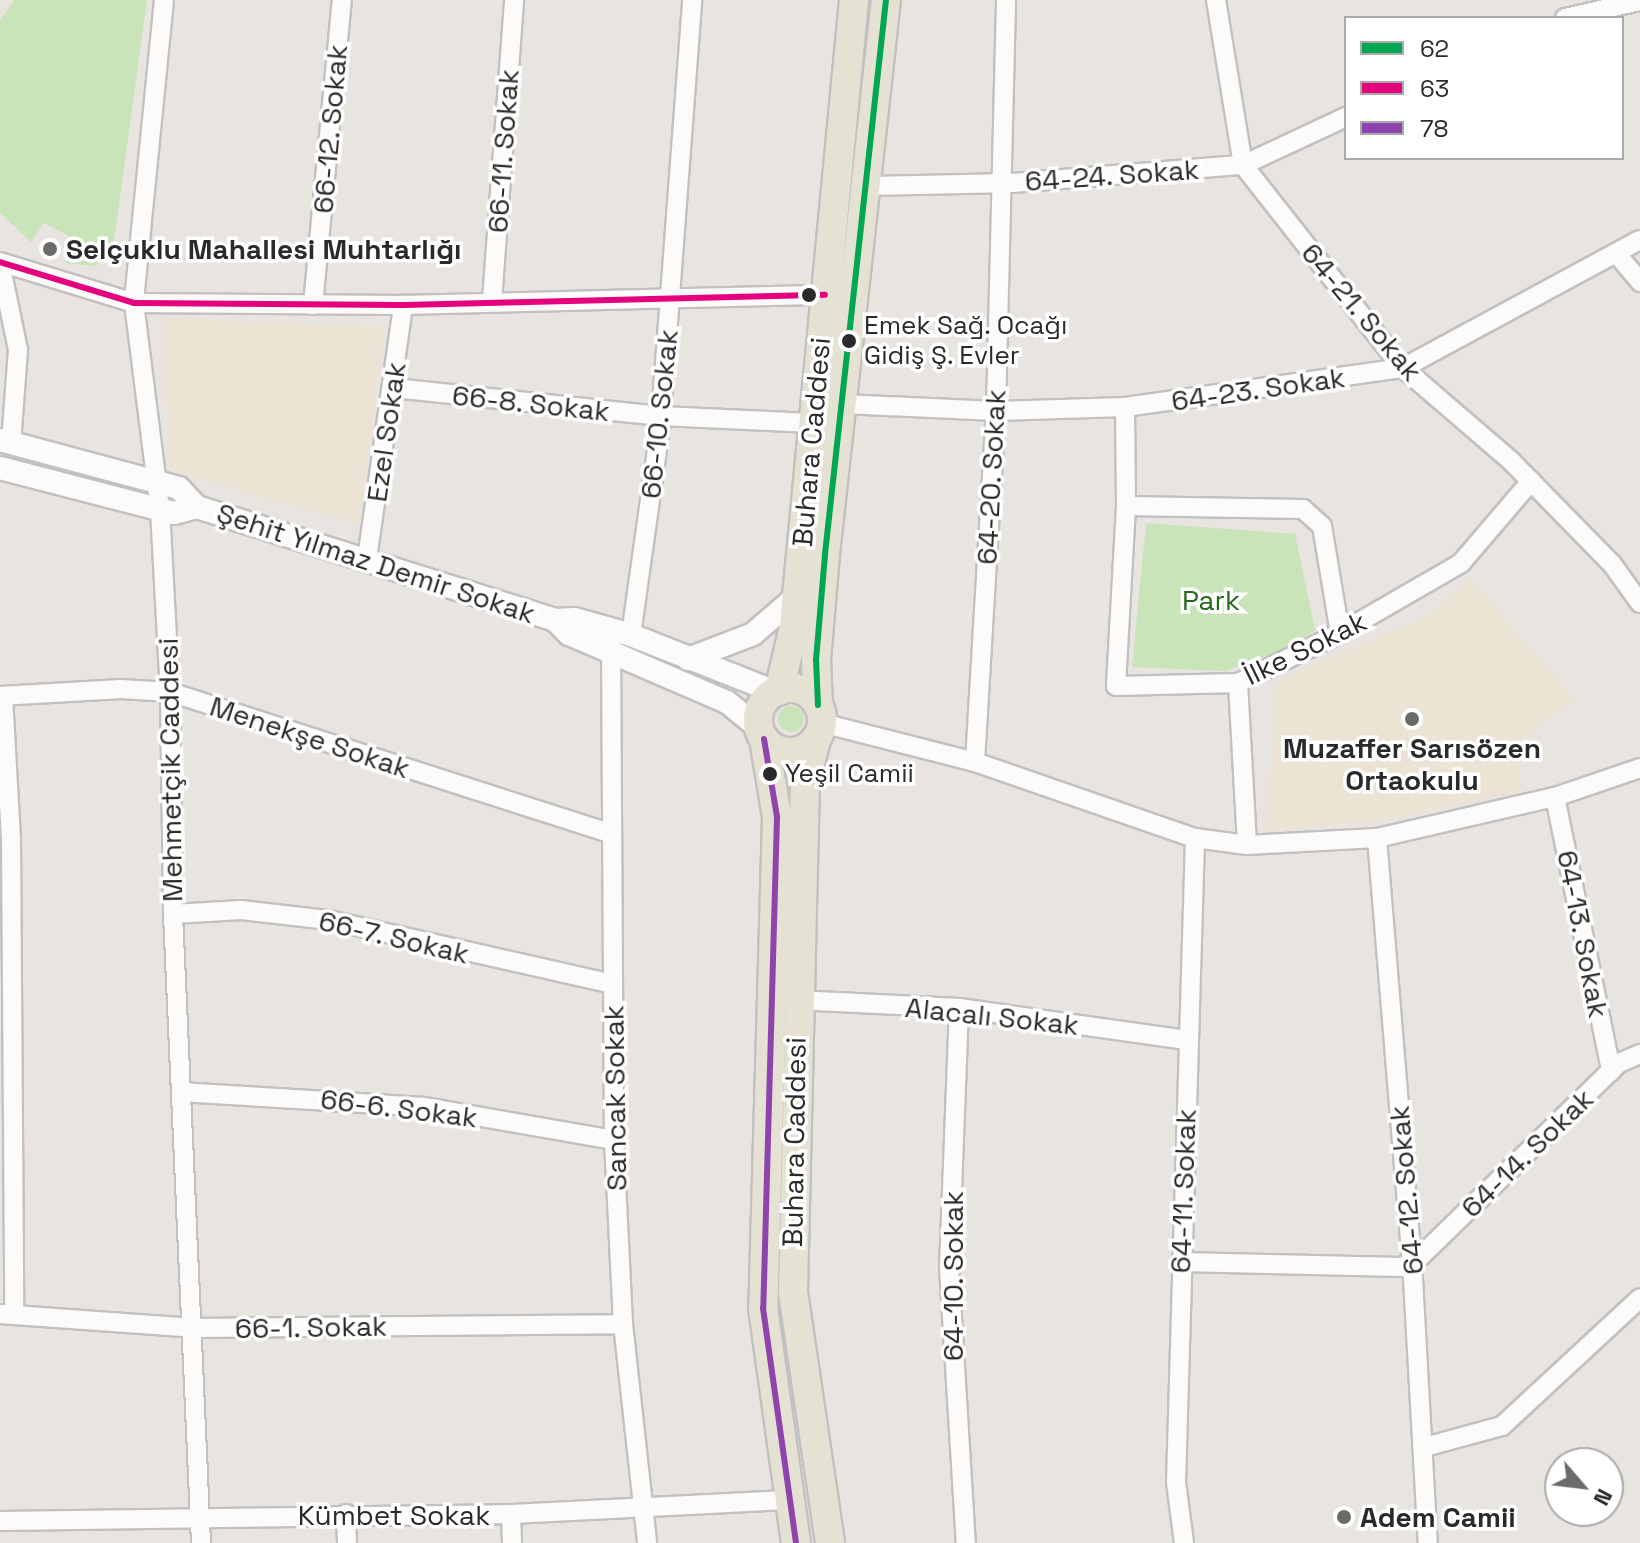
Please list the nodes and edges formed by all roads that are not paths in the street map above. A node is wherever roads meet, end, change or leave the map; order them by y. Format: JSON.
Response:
{"nodes":[{"id":1,"x":164,"y":0,"type":"edge"},
{"id":2,"x":342,"y":0,"type":"edge"},
{"id":3,"x":514,"y":0,"type":"edge"},
{"id":4,"x":692,"y":0,"type":"edge"},
{"id":5,"x":854,"y":0,"type":"edge"},
{"id":6,"x":886,"y":0,"type":"edge"},
{"id":7,"x":1006,"y":0,"type":"edge"},
{"id":8,"x":1216,"y":0,"type":"edge"},
{"id":9,"x":1640,"y":1,"type":"edge"},
{"id":10,"x":1610,"y":3,"type":"edge"},
{"id":11,"x":1571,"y":16,"type":"edge"},
{"id":12,"x":1344,"y":118,"type":"edge"},
{"id":13,"x":1243,"y":165,"type":"junction"},
{"id":14,"x":998,"y":184,"type":"junction"},
{"id":15,"x":867,"y":186,"type":"junction"},
{"id":16,"x":1640,"y":240,"type":"edge"},
{"id":17,"x":1616,"y":253,"type":"junction"},
{"id":18,"x":0,"y":262,"type":"edge"},
{"id":19,"x":1640,"y":282,"type":"edge"},
{"id":20,"x":825,"y":295,"type":"junction"},
{"id":21,"x":672,"y":297,"type":"junction"},
{"id":22,"x":492,"y":301,"type":"junction"},
{"id":23,"x":134,"y":303,"type":"junction"},
{"id":24,"x":313,"y":305,"type":"junction"},
{"id":25,"x":403,"y":305,"type":"junction"},
{"id":26,"x":1403,"y":368,"type":"junction"},
{"id":27,"x":394,"y":388,"type":"junction"},
{"id":28,"x":843,"y":404,"type":"junction"},
{"id":29,"x":1125,"y":407,"type":"junction"},
{"id":30,"x":996,"y":411,"type":"junction"},
{"id":31,"x":661,"y":416,"type":"junction"},
{"id":32,"x":812,"y":423,"type":"junction"},
{"id":33,"x":6,"y":442,"type":"edge"},
{"id":34,"x":0,"y":468,"type":"edge"},
{"id":35,"x":1531,"y":481,"type":"junction"},
{"id":36,"x":157,"y":482,"type":"junction"},
{"id":37,"x":1126,"y":506,"type":"junction"},
{"id":38,"x":197,"y":507,"type":"junction"},
{"id":39,"x":160,"y":509,"type":"junction"},
{"id":40,"x":367,"y":559,"type":"junction"},
{"id":41,"x":797,"y":596,"type":"junction"},
{"id":42,"x":1640,"y":603,"type":"edge"},
{"id":43,"x":1340,"y":633,"type":"junction"},
{"id":44,"x":617,"y":639,"type":"junction"},
{"id":45,"x":688,"y":659,"type":"junction"},
{"id":46,"x":1238,"y":683,"type":"junction"},
{"id":47,"x":778,"y":691,"type":"junction"},
{"id":48,"x":170,"y":692,"type":"junction"},
{"id":49,"x":2,"y":696,"type":"edge"},
{"id":50,"x":819,"y":723,"type":"junction"},
{"id":51,"x":762,"y":734,"type":"junction"},
{"id":52,"x":975,"y":762,"type":"junction"},
{"id":53,"x":1640,"y":768,"type":"edge"},
{"id":54,"x":1555,"y":797,"type":"junction"},
{"id":55,"x":611,"y":834,"type":"junction"},
{"id":56,"x":1195,"y":838,"type":"junction"},
{"id":57,"x":1377,"y":838,"type":"junction"},
{"id":58,"x":1247,"y":845,"type":"junction"},
{"id":59,"x":173,"y":914,"type":"junction"},
{"id":60,"x":613,"y":984,"type":"junction"},
{"id":61,"x":796,"y":1000,"type":"junction"},
{"id":62,"x":959,"y":1008,"type":"junction"},
{"id":63,"x":1187,"y":1040,"type":"junction"},
{"id":64,"x":1640,"y":1054,"type":"edge"},
{"id":65,"x":1611,"y":1071,"type":"junction"},
{"id":66,"x":181,"y":1092,"type":"junction"},
{"id":67,"x":614,"y":1140,"type":"junction"},
{"id":68,"x":1412,"y":1261,"type":"junction"},
{"id":69,"x":1180,"y":1262,"type":"junction"},
{"id":70,"x":1640,"y":1298,"type":"edge"},
{"id":71,"x":7,"y":1315,"type":"edge"},
{"id":72,"x":623,"y":1324,"type":"junction"},
{"id":73,"x":193,"y":1328,"type":"junction"},
{"id":74,"x":1425,"y":1447,"type":"junction"},
{"id":75,"x":788,"y":1500,"type":"junction"},
{"id":76,"x":642,"y":1505,"type":"junction"},
{"id":77,"x":346,"y":1514,"type":"junction"},
{"id":78,"x":511,"y":1514,"type":"junction"},
{"id":79,"x":200,"y":1518,"type":"junction"},
{"id":80,"x":0,"y":1521,"type":"edge"},
{"id":81,"x":201,"y":1543,"type":"edge"},
{"id":82,"x":347,"y":1543,"type":"edge"},
{"id":83,"x":512,"y":1543,"type":"edge"},
{"id":84,"x":647,"y":1543,"type":"edge"},
{"id":85,"x":796,"y":1543,"type":"edge"},
{"id":86,"x":830,"y":1543,"type":"edge"},
{"id":87,"x":966,"y":1543,"type":"edge"},
{"id":88,"x":1184,"y":1543,"type":"edge"},
{"id":89,"x":1428,"y":1543,"type":"edge"}],
"edges":[{"from":1,"to":23,"type":"street","name":"Mehmetçik Caddesi"},
{"from":2,"to":24,"type":"street","name":"66-12. Sokak"},
{"from":3,"to":22,"type":"street","name":"66-11. Sokak"},
{"from":4,"to":21,"type":"street","name":"66-10. Sokak"},
{"from":5,"to":20,"type":"main road","name":"Buhara Caddesi"},
{"from":6,"to":15,"type":"main road","name":"Buhara Caddesi"},
{"from":7,"to":14,"type":"street","name":"64-20. Sokak"},
{"from":8,"to":13,"type":"street","name":"64-21. Sokak"},
{"from":9,"to":10,"type":"street"},
{"from":10,"to":11,"type":"street"},
{"from":12,"to":13,"type":"street","name":"64-24. Sokak"},
{"from":13,"to":14,"type":"street","name":"64-24. Sokak"},
{"from":13,"to":26,"type":"street","name":"64-21. Sokak"},
{"from":14,"to":15,"type":"street","name":"64-24. Sokak"},
{"from":14,"to":30,"type":"street","name":"64-20. Sokak"},
{"from":15,"to":28,"type":"main road","name":"Buhara Caddesi"},
{"from":16,"to":17,"type":"street","name":"64-23. Sokak"},
{"from":17,"to":19,"type":"street"},
{"from":17,"to":26,"type":"street","name":"64-23. Sokak"},
{"from":18,"to":23,"type":"street"},
{"from":18,"to":33,"type":"street"},
{"from":20,"to":21,"type":"street"},
{"from":20,"to":32,"type":"main road","name":"Buhara Caddesi"},
{"from":21,"to":22,"type":"street"},
{"from":21,"to":31,"type":"street","name":"66-10. Sokak"},
{"from":22,"to":25,"type":"street"},
{"from":23,"to":24,"type":"street"},
{"from":23,"to":36,"type":"street","name":"Mehmetçik Caddesi"},
{"from":24,"to":25,"type":"street"},
{"from":25,"to":27,"type":"street","name":"Ezel Sokak"},
{"from":26,"to":29,"type":"street","name":"64-23. Sokak"},
{"from":26,"to":35,"type":"street","name":"64-21. Sokak"},
{"from":27,"to":31,"type":"street","name":"66-8. Sokak"},
{"from":27,"to":40,"type":"street","name":"Ezel Sokak"},
{"from":28,"to":30,"type":"street","name":"64-23. Sokak"},
{"from":28,"to":50,"type":"main road","name":"Buhara Caddesi"},
{"from":29,"to":30,"type":"street","name":"64-23. Sokak"},
{"from":29,"to":37,"type":"street","name":"İlke Sokak"},
{"from":30,"to":52,"type":"street","name":"64-20. Sokak"},
{"from":31,"to":32,"type":"street","name":"66-8. Sokak"},
{"from":31,"to":44,"type":"street","name":"66-10. Sokak"},
{"from":32,"to":41,"type":"main road","name":"Buhara Caddesi"},
{"from":33,"to":36,"type":"street","name":"Şehit Yılmaz Demir Sokak"},
{"from":34,"to":39,"type":"street","name":"Şehit Yılmaz Demir Sokak"},
{"from":35,"to":42,"type":"street","name":"64-21. Sokak"},
{"from":35,"to":43,"type":"street","name":"İlke Sokak"},
{"from":36,"to":38,"type":"street","name":"Şehit Yılmaz Demir Sokak"},
{"from":36,"to":39,"type":"street","name":"Mehmetçik Caddesi"},
{"from":37,"to":43,"type":"street"},
{"from":37,"to":46,"type":"street","name":"İlke Sokak"},
{"from":38,"to":39,"type":"street","name":"Şehit Yılmaz Demir Sokak"},
{"from":38,"to":40,"type":"street","name":"Şehit Yılmaz Demir Sokak"},
{"from":39,"to":48,"type":"street","name":"Mehmetçik Caddesi"},
{"from":40,"to":44,"type":"street","name":"Şehit Yılmaz Demir Sokak"},
{"from":41,"to":45,"type":"street"},
{"from":41,"to":47,"type":"main road","name":"Buhara Caddesi"},
{"from":43,"to":46,"type":"street","name":"İlke Sokak"},
{"from":44,"to":45,"type":"street","name":"Şehit Yılmaz Demir Sokak"},
{"from":44,"to":51,"type":"street","name":"Şehit Yılmaz Demir Sokak"},
{"from":44,"to":55,"type":"street","name":"Sancak Sokak"},
{"from":45,"to":47,"type":"street","name":"Şehit Yılmaz Demir Sokak"},
{"from":46,"to":58,"type":"street"},
{"from":47,"to":50,"type":"main road"},
{"from":47,"to":51,"type":"main road"},
{"from":48,"to":49,"type":"street","name":"Menekşe Sokak"},
{"from":48,"to":55,"type":"street","name":"Menekşe Sokak"},
{"from":48,"to":59,"type":"street","name":"Mehmetçik Caddesi"},
{"from":49,"to":71,"type":"street"},
{"from":50,"to":51,"type":"main road"},
{"from":50,"to":52,"type":"street"},
{"from":50,"to":61,"type":"main road","name":"Buhara Caddesi"},
{"from":51,"to":75,"type":"main road","name":"Buhara Caddesi"},
{"from":52,"to":56,"type":"street"},
{"from":53,"to":54,"type":"street"},
{"from":54,"to":57,"type":"street"},
{"from":54,"to":65,"type":"street","name":"64-13. Sokak"},
{"from":55,"to":60,"type":"street","name":"Sancak Sokak"},
{"from":56,"to":58,"type":"street"},
{"from":56,"to":63,"type":"street","name":"64-11. Sokak"},
{"from":57,"to":58,"type":"street"},
{"from":57,"to":68,"type":"street","name":"64-12. Sokak"},
{"from":59,"to":60,"type":"street","name":"66-7. Sokak"},
{"from":59,"to":66,"type":"street","name":"Mehmetçik Caddesi"},
{"from":60,"to":67,"type":"street","name":"Sancak Sokak"},
{"from":61,"to":62,"type":"street","name":"Alacalı Sokak"},
{"from":61,"to":86,"type":"main road","name":"Buhara Caddesi"},
{"from":62,"to":63,"type":"street","name":"Alacalı Sokak"},
{"from":62,"to":87,"type":"street","name":"64-10. Sokak"},
{"from":63,"to":69,"type":"street","name":"64-11. Sokak"},
{"from":64,"to":65,"type":"street","name":"64-14. Sokak"},
{"from":65,"to":68,"type":"street","name":"64-14. Sokak"},
{"from":66,"to":67,"type":"street","name":"66-6. Sokak"},
{"from":66,"to":73,"type":"street","name":"Mehmetçik Caddesi"},
{"from":67,"to":72,"type":"street","name":"Sancak Sokak"},
{"from":68,"to":69,"type":"street"},
{"from":68,"to":74,"type":"street","name":"64-12. Sokak"},
{"from":69,"to":88,"type":"street","name":"64-11. Sokak"},
{"from":70,"to":74,"type":"street"},
{"from":71,"to":73,"type":"street","name":"66-1. Sokak"},
{"from":72,"to":73,"type":"street","name":"66-1. Sokak"},
{"from":72,"to":76,"type":"street","name":"Sancak Sokak"},
{"from":73,"to":79,"type":"street","name":"Mehmetçik Caddesi"},
{"from":74,"to":89,"type":"street","name":"64-12. Sokak"},
{"from":75,"to":76,"type":"street","name":"Kümbet Sokak"},
{"from":75,"to":85,"type":"main road","name":"Buhara Caddesi"},
{"from":76,"to":78,"type":"street","name":"Kümbet Sokak"},
{"from":76,"to":84,"type":"street","name":"Sancak Sokak"},
{"from":77,"to":78,"type":"street","name":"Kümbet Sokak"},
{"from":77,"to":79,"type":"street","name":"Kümbet Sokak"},
{"from":77,"to":82,"type":"street"},
{"from":78,"to":83,"type":"street"},
{"from":79,"to":80,"type":"street","name":"Kümbet Sokak"},
{"from":79,"to":81,"type":"street","name":"Mehmetçik Caddesi"}]}
